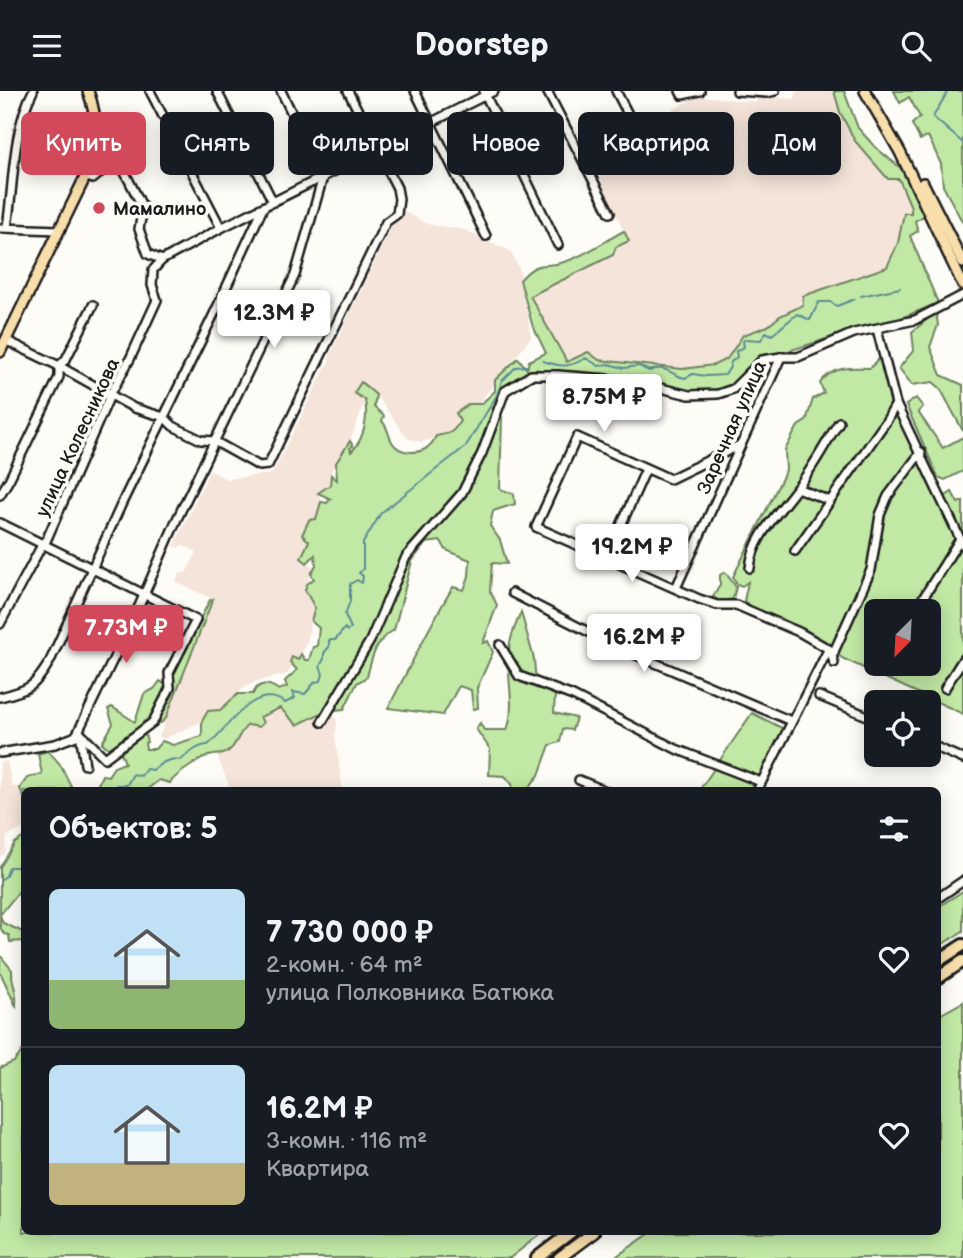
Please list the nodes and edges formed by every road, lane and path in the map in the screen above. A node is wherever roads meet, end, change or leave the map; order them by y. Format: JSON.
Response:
{"nodes":[{"id":1,"x":33,"y":91,"type":"edge"},
{"id":2,"x":88,"y":91,"type":"edge"},
{"id":3,"x":150,"y":91,"type":"edge"},
{"id":4,"x":217,"y":91,"type":"edge"},
{"id":5,"x":281,"y":91,"type":"edge"},
{"id":6,"x":348,"y":91,"type":"edge"},
{"id":7,"x":415,"y":91,"type":"edge"},
{"id":8,"x":494,"y":91,"type":"edge"},
{"id":9,"x":547,"y":91,"type":"edge"},
{"id":10,"x":616,"y":91,"type":"edge"},
{"id":11,"x":700,"y":91,"type":"edge"},
{"id":12,"x":737,"y":91,"type":"edge"},
{"id":13,"x":775,"y":91,"type":"edge"},
{"id":14,"x":866,"y":91,"type":"edge"},
{"id":15,"x":872,"y":91,"type":"edge"},
{"id":16,"x":484,"y":93,"type":"edge"},
{"id":17,"x":681,"y":93,"type":"edge"},
{"id":18,"x":358,"y":112,"type":"edge"},
{"id":19,"x":426,"y":112,"type":"edge"},
{"id":20,"x":628,"y":112,"type":"edge"},
{"id":21,"x":433,"y":122,"type":"edge"},
{"id":22,"x":433,"y":127,"type":"edge"},
{"id":23,"x":327,"y":175,"type":"edge"},
{"id":24,"x":390,"y":175,"type":"edge"},
{"id":25,"x":87,"y":177,"type":"junction"},
{"id":26,"x":323,"y":177,"type":"junction"},
{"id":27,"x":273,"y":202,"type":"junction"},
{"id":28,"x":263,"y":207,"type":"junction"},
{"id":29,"x":610,"y":213,"type":"dead end"},
{"id":30,"x":4,"y":228,"type":"edge"},
{"id":31,"x":221,"y":228,"type":"junction"},
{"id":32,"x":60,"y":230,"type":"junction"},
{"id":33,"x":486,"y":236,"type":"dead end"},
{"id":34,"x":558,"y":245,"type":"dead end"},
{"id":35,"x":148,"y":254,"type":"junction"},
{"id":36,"x":162,"y":260,"type":"junction"},
{"id":37,"x":963,"y":263,"type":"edge"},
{"id":38,"x":153,"y":270,"type":"junction"},
{"id":39,"x":963,"y":285,"type":"edge"},
{"id":40,"x":963,"y":295,"type":"edge"},
{"id":41,"x":93,"y":305,"type":"dead end"},
{"id":42,"x":877,"y":329,"type":"junction"},
{"id":43,"x":5,"y":341,"type":"junction"},
{"id":44,"x":0,"y":352,"type":"edge"},
{"id":45,"x":781,"y":356,"type":"junction"},
{"id":46,"x":59,"y":366,"type":"junction"},
{"id":47,"x":111,"y":394,"type":"junction"},
{"id":48,"x":896,"y":404,"type":"junction"},
{"id":49,"x":164,"y":417,"type":"junction"},
{"id":50,"x":839,"y":422,"type":"dead end"},
{"id":51,"x":214,"y":441,"type":"junction"},
{"id":52,"x":740,"y":445,"type":"junction"},
{"id":53,"x":921,"y":452,"type":"junction"},
{"id":54,"x":646,"y":469,"type":"junction"},
{"id":55,"x":797,"y":488,"type":"junction"},
{"id":56,"x":0,"y":495,"type":"edge"},
{"id":57,"x":830,"y":501,"type":"junction"},
{"id":58,"x":0,"y":523,"type":"edge"},
{"id":59,"x":961,"y":542,"type":"edge"},
{"id":60,"x":43,"y":543,"type":"junction"},
{"id":61,"x":795,"y":551,"type":"dead end"},
{"id":62,"x":607,"y":557,"type":"junction"},
{"id":63,"x":750,"y":568,"type":"dead end"},
{"id":64,"x":93,"y":570,"type":"junction"},
{"id":65,"x":676,"y":588,"type":"junction"},
{"id":66,"x":144,"y":593,"type":"junction"},
{"id":67,"x":513,"y":593,"type":"dead end"},
{"id":68,"x":923,"y":599,"type":"edge"},
{"id":69,"x":0,"y":624,"type":"edge"},
{"id":70,"x":500,"y":645,"type":"dead end"},
{"id":71,"x":831,"y":651,"type":"junction"},
{"id":72,"x":963,"y":659,"type":"edge"},
{"id":73,"x":834,"y":663,"type":"dead end"},
{"id":74,"x":945,"y":688,"type":"dead end"},
{"id":75,"x":819,"y":695,"type":"dead end"},
{"id":76,"x":0,"y":697,"type":"edge"},
{"id":77,"x":864,"y":714,"type":"edge"},
{"id":78,"x":791,"y":721,"type":"junction"},
{"id":79,"x":322,"y":722,"type":"dead end"},
{"id":80,"x":78,"y":734,"type":"junction"},
{"id":81,"x":941,"y":749,"type":"edge"},
{"id":82,"x":0,"y":753,"type":"edge"},
{"id":83,"x":963,"y":759,"type":"edge"},
{"id":84,"x":85,"y":765,"type":"dead end"},
{"id":85,"x":579,"y":780,"type":"dead end"},
{"id":86,"x":761,"y":782,"type":"junction"},
{"id":87,"x":596,"y":787,"type":"edge"},
{"id":88,"x":759,"y":787,"type":"edge"},
{"id":89,"x":963,"y":881,"type":"edge"},
{"id":90,"x":941,"y":896,"type":"edge"},
{"id":91,"x":963,"y":945,"type":"edge"},
{"id":92,"x":941,"y":959,"type":"edge"},
{"id":93,"x":963,"y":961,"type":"edge"},
{"id":94,"x":941,"y":976,"type":"edge"},
{"id":95,"x":567,"y":1235,"type":"edge"},
{"id":96,"x":590,"y":1235,"type":"edge"},
{"id":97,"x":537,"y":1258,"type":"edge"},
{"id":98,"x":559,"y":1258,"type":"edge"}],
"edges":[{"from":1,"to":30,"type":"street"},
{"from":2,"to":25,"type":"main road"},
{"from":3,"to":31,"type":"street"},
{"from":4,"to":27,"type":"street"},
{"from":5,"to":26,"type":"street"},
{"from":6,"to":18,"type":"street"},
{"from":7,"to":19,"type":"street"},
{"from":8,"to":16,"type":"street"},
{"from":9,"to":29,"type":"street"},
{"from":10,"to":20,"type":"street"},
{"from":11,"to":17,"type":"street"},
{"from":12,"to":13,"type":"street"},
{"from":14,"to":39,"type":"main road"},
{"from":15,"to":37,"type":"main road"},
{"from":16,"to":21,"type":"street"},
{"from":16,"to":34,"type":"street"},
{"from":22,"to":33,"type":"street"},
{"from":23,"to":26,"type":"street"},
{"from":24,"to":51,"type":"street"},
{"from":25,"to":32,"type":"main road"},
{"from":25,"to":35,"type":"street","name":"улица Колесникова"},
{"from":26,"to":27,"type":"street"},
{"from":26,"to":51,"type":"street"},
{"from":27,"to":28,"type":"street"},
{"from":28,"to":31,"type":"street"},
{"from":28,"to":49,"type":"street"},
{"from":30,"to":32,"type":"street"},
{"from":31,"to":36,"type":"street"},
{"from":32,"to":43,"type":"main road"},
{"from":35,"to":36,"type":"street"},
{"from":35,"to":38,"type":"street","name":"улица Колесникова"},
{"from":36,"to":38,"type":"street"},
{"from":38,"to":47,"type":"street","name":"улица Колесникова"},
{"from":40,"to":42,"type":"street"},
{"from":41,"to":46,"type":"street"},
{"from":42,"to":45,"type":"street"},
{"from":42,"to":48,"type":"street"},
{"from":43,"to":44,"type":"main road"},
{"from":43,"to":46,"type":"street"},
{"from":45,"to":52,"type":"street","name":"Заречная улица"},
{"from":45,"to":79,"type":"street"},
{"from":46,"to":47,"type":"street"},
{"from":46,"to":56,"type":"street"},
{"from":47,"to":49,"type":"street"},
{"from":47,"to":60,"type":"street","name":"улица Колесникова"},
{"from":48,"to":53,"type":"street"},
{"from":48,"to":57,"type":"street"},
{"from":49,"to":51,"type":"street"},
{"from":49,"to":64,"type":"street"},
{"from":50,"to":55,"type":"street"},
{"from":51,"to":66,"type":"street"},
{"from":52,"to":54,"type":"street"},
{"from":52,"to":65,"type":"street","name":"Заречная улица"},
{"from":53,"to":59,"type":"street"},
{"from":53,"to":71,"type":"street"},
{"from":54,"to":62,"type":"street"},
{"from":54,"to":62,"type":"street"},
{"from":55,"to":57,"type":"street"},
{"from":55,"to":63,"type":"street"},
{"from":57,"to":61,"type":"street"},
{"from":58,"to":60,"type":"street"},
{"from":59,"to":68,"type":"street"},
{"from":60,"to":64,"type":"street"},
{"from":60,"to":69,"type":"street","name":"улица Колесникова"},
{"from":62,"to":65,"type":"street"},
{"from":64,"to":66,"type":"street"},
{"from":64,"to":76,"type":"street"},
{"from":65,"to":71,"type":"street"},
{"from":66,"to":80,"type":"street"},
{"from":66,"to":80,"type":"street"},
{"from":67,"to":78,"type":"street"},
{"from":70,"to":86,"type":"street"},
{"from":71,"to":73,"type":"street"},
{"from":71,"to":78,"type":"street"},
{"from":72,"to":74,"type":"street"},
{"from":75,"to":77,"type":"street"},
{"from":78,"to":86,"type":"street"},
{"from":80,"to":82,"type":"street"},
{"from":80,"to":84,"type":"street"},
{"from":81,"to":83,"type":"street"},
{"from":85,"to":87,"type":"street"},
{"from":86,"to":88,"type":"street"},
{"from":89,"to":90,"type":"street"},
{"from":91,"to":92,"type":"highway"},
{"from":93,"to":94,"type":"highway"},
{"from":95,"to":97,"type":"highway"},
{"from":96,"to":98,"type":"highway"}]}
